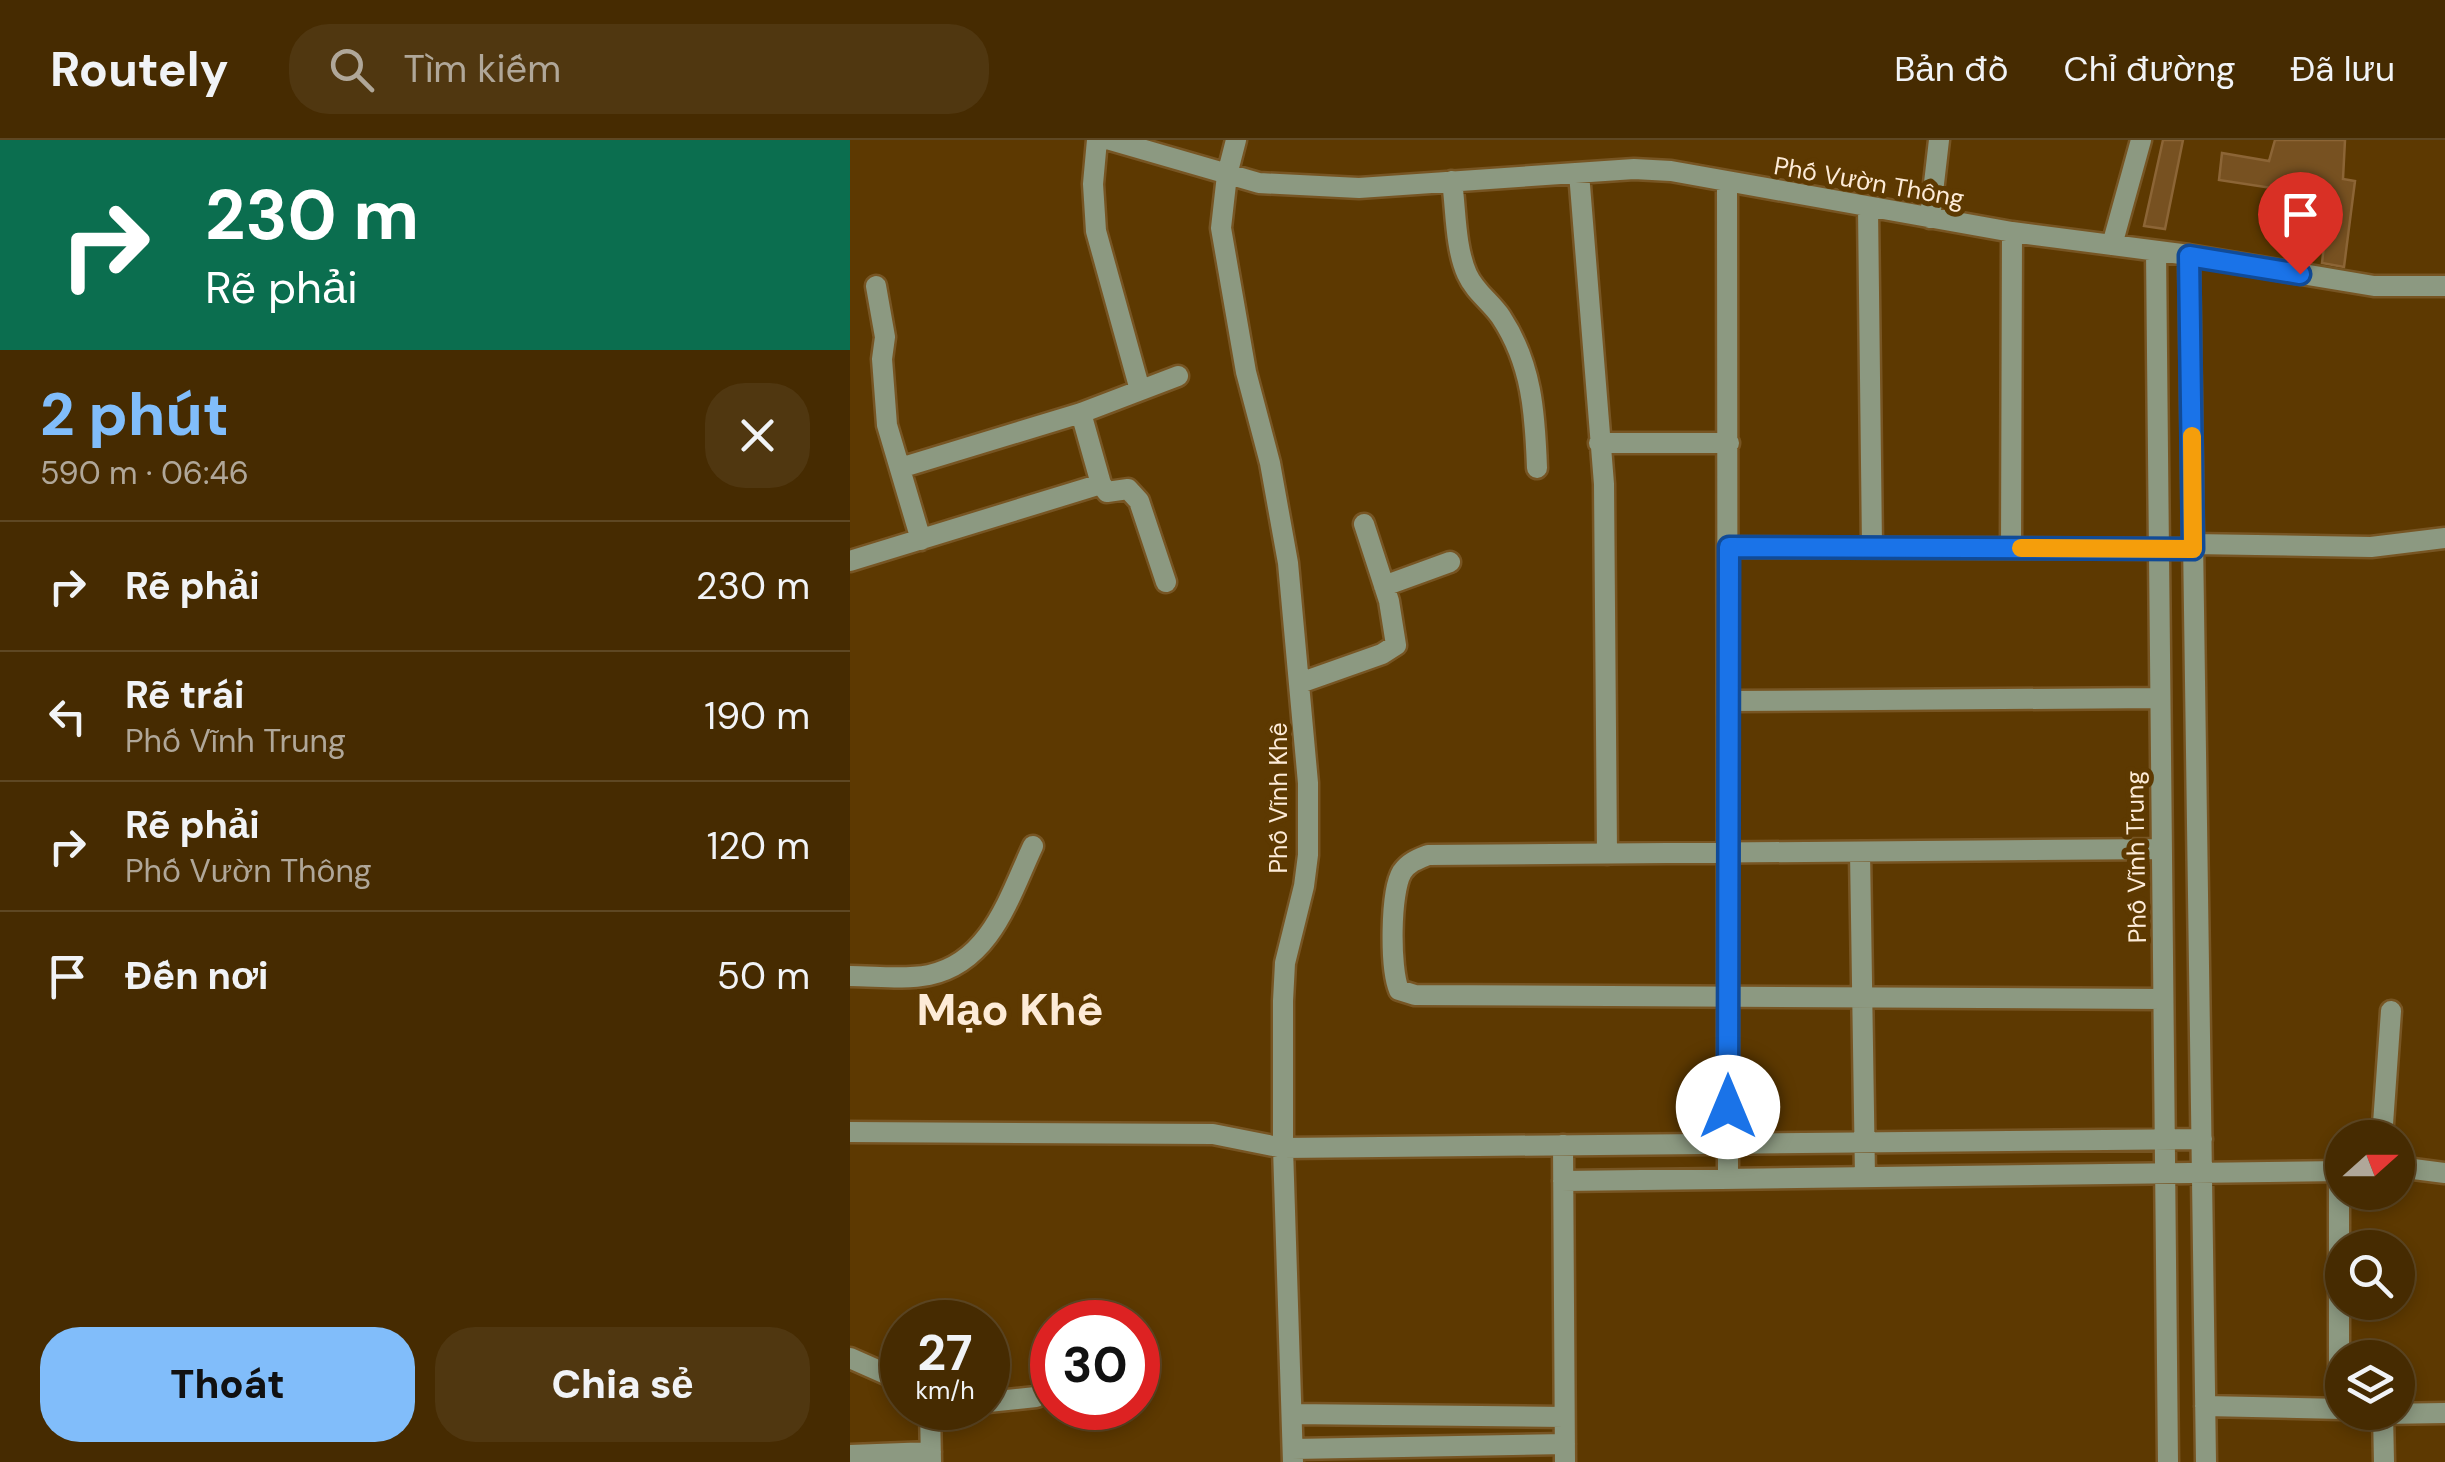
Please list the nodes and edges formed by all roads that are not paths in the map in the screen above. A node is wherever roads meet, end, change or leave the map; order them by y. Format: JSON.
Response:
{"nodes":[{"id":1,"x":1096,"y":140,"type":"edge"},
{"id":2,"x":1110,"y":140,"type":"edge"},
{"id":3,"x":1236,"y":140,"type":"edge"},
{"id":4,"x":1939,"y":140,"type":"edge"},
{"id":5,"x":2141,"y":140,"type":"edge"},
{"id":6,"x":1579,"y":173,"type":"junction"},
{"id":7,"x":1227,"y":175,"type":"junction"},
{"id":8,"x":1452,"y":181,"type":"junction"},
{"id":9,"x":1727,"y":184,"type":"junction"},
{"id":10,"x":1868,"y":208,"type":"junction"},
{"id":11,"x":1930,"y":218,"type":"junction"},
{"id":12,"x":2012,"y":232,"type":"junction"},
{"id":13,"x":2112,"y":245,"type":"junction"},
{"id":14,"x":2156,"y":251,"type":"junction"},
{"id":15,"x":2189,"y":256,"type":"junction"},
{"id":16,"x":876,"y":286,"type":"dead end"},
{"id":17,"x":2445,"y":286,"type":"edge"},
{"id":18,"x":1178,"y":376,"type":"dead end"},
{"id":19,"x":1140,"y":390,"type":"junction"},
{"id":20,"x":1081,"y":414,"type":"junction"},
{"id":21,"x":1599,"y":443,"type":"junction"},
{"id":22,"x":1728,"y":443,"type":"junction"},
{"id":23,"x":900,"y":468,"type":"junction"},
{"id":24,"x":1537,"y":468,"type":"dead end"},
{"id":25,"x":1101,"y":484,"type":"junction"},
{"id":26,"x":1364,"y":524,"type":"dead end"},
{"id":27,"x":2445,"y":538,"type":"edge"},
{"id":28,"x":921,"y":540,"type":"junction"},
{"id":29,"x":2193,"y":546,"type":"junction"},
{"id":30,"x":1729,"y":547,"type":"junction"},
{"id":31,"x":1872,"y":547,"type":"junction"},
{"id":32,"x":2011,"y":548,"type":"junction"},
{"id":33,"x":2157,"y":549,"type":"junction"},
{"id":34,"x":850,"y":561,"type":"edge"},
{"id":35,"x":1450,"y":562,"type":"dead end"},
{"id":36,"x":1166,"y":582,"type":"dead end"},
{"id":37,"x":1384,"y":586,"type":"junction"},
{"id":38,"x":1300,"y":683,"type":"junction"},
{"id":39,"x":2159,"y":698,"type":"junction"},
{"id":40,"x":1729,"y":701,"type":"junction"},
{"id":41,"x":1032,"y":846,"type":"dead end"},
{"id":42,"x":2161,"y":849,"type":"junction"},
{"id":43,"x":1860,"y":852,"type":"junction"},
{"id":44,"x":1728,"y":853,"type":"junction"},
{"id":45,"x":1608,"y":854,"type":"junction"},
{"id":46,"x":850,"y":976,"type":"edge"},
{"id":47,"x":1728,"y":998,"type":"junction"},
{"id":48,"x":1864,"y":998,"type":"junction"},
{"id":49,"x":2163,"y":998,"type":"junction"},
{"id":50,"x":2391,"y":1011,"type":"dead end"},
{"id":51,"x":2383,"y":1120,"type":"edge"},
{"id":52,"x":850,"y":1132,"type":"edge"},
{"id":53,"x":2164,"y":1138,"type":"junction"},
{"id":54,"x":2202,"y":1139,"type":"junction"},
{"id":55,"x":1865,"y":1142,"type":"junction"},
{"id":56,"x":1728,"y":1144,"type":"junction"},
{"id":57,"x":1563,"y":1146,"type":"junction"},
{"id":58,"x":1283,"y":1148,"type":"junction"},
{"id":59,"x":2415,"y":1169,"type":"edge"},
{"id":60,"x":2325,"y":1171,"type":"edge"},
{"id":61,"x":2165,"y":1172,"type":"junction"},
{"id":62,"x":2445,"y":1173,"type":"edge"},
{"id":63,"x":2202,"y":1174,"type":"junction"},
{"id":64,"x":1865,"y":1176,"type":"junction"},
{"id":65,"x":1728,"y":1178,"type":"junction"},
{"id":66,"x":1563,"y":1181,"type":"junction"},
{"id":67,"x":2342,"y":1210,"type":"edge"},
{"id":68,"x":2341,"y":1340,"type":"edge"},
{"id":69,"x":850,"y":1358,"type":"edge"},
{"id":70,"x":880,"y":1371,"type":"edge"},
{"id":71,"x":2206,"y":1406,"type":"junction"},
{"id":72,"x":2325,"y":1408,"type":"edge"},
{"id":73,"x":2415,"y":1413,"type":"edge"},
{"id":74,"x":2445,"y":1413,"type":"edge"},
{"id":75,"x":1292,"y":1414,"type":"junction"},
{"id":76,"x":1426,"y":1415,"type":"junction"},
{"id":77,"x":1564,"y":1417,"type":"junction"},
{"id":78,"x":930,"y":1430,"type":"edge"},
{"id":79,"x":2383,"y":1430,"type":"edge"},
{"id":80,"x":1565,"y":1453,"type":"edge"},
{"id":81,"x":1427,"y":1454,"type":"edge"},
{"id":82,"x":850,"y":1455,"type":"edge"},
{"id":83,"x":1293,"y":1456,"type":"edge"},
{"id":84,"x":931,"y":1457,"type":"edge"},
{"id":85,"x":2168,"y":1462,"type":"edge"},
{"id":86,"x":2206,"y":1462,"type":"edge"},
{"id":87,"x":2384,"y":1462,"type":"edge"}],
"edges":[{"from":1,"to":19,"type":"street"},
{"from":2,"to":7,"type":"street","name":"Phố Vườn Thông"},
{"from":3,"to":7,"type":"street","name":"Phố Vĩnh Khê"},
{"from":4,"to":11,"type":"street"},
{"from":5,"to":13,"type":"street"},
{"from":6,"to":8,"type":"street","name":"Phố Vườn Thông"},
{"from":6,"to":9,"type":"street","name":"Phố Vườn Thông"},
{"from":6,"to":21,"type":"street"},
{"from":7,"to":8,"type":"street","name":"Phố Vườn Thông"},
{"from":7,"to":38,"type":"street","name":"Phố Vĩnh Khê"},
{"from":8,"to":24,"type":"street"},
{"from":9,"to":10,"type":"street","name":"Phố Vườn Thông"},
{"from":9,"to":22,"type":"street"},
{"from":10,"to":11,"type":"street","name":"Phố Vườn Thông"},
{"from":10,"to":31,"type":"street"},
{"from":11,"to":12,"type":"street","name":"Phố Vườn Thông"},
{"from":12,"to":13,"type":"street","name":"Phố Vườn Thông"},
{"from":12,"to":32,"type":"street"},
{"from":13,"to":14,"type":"street","name":"Phố Vườn Thông"},
{"from":14,"to":15,"type":"street","name":"Phố Vườn Thông"},
{"from":14,"to":33,"type":"street","name":"Phố Vĩnh Trung"},
{"from":15,"to":17,"type":"street","name":"Phố Vườn Thông"},
{"from":15,"to":29,"type":"street"},
{"from":16,"to":23,"type":"street"},
{"from":18,"to":19,"type":"street"},
{"from":19,"to":20,"type":"street"},
{"from":20,"to":23,"type":"street"},
{"from":20,"to":25,"type":"street"},
{"from":21,"to":22,"type":"street"},
{"from":21,"to":45,"type":"street"},
{"from":22,"to":30,"type":"street"},
{"from":23,"to":28,"type":"street"},
{"from":25,"to":28,"type":"street"},
{"from":25,"to":36,"type":"street"},
{"from":26,"to":37,"type":"street"},
{"from":27,"to":29,"type":"street"},
{"from":28,"to":34,"type":"street"},
{"from":29,"to":33,"type":"street"},
{"from":29,"to":54,"type":"street"},
{"from":30,"to":31,"type":"street"},
{"from":30,"to":40,"type":"street"},
{"from":31,"to":32,"type":"street"},
{"from":32,"to":33,"type":"street"},
{"from":33,"to":39,"type":"street","name":"Phố Vĩnh Trung"},
{"from":35,"to":37,"type":"street"},
{"from":37,"to":38,"type":"street"},
{"from":38,"to":58,"type":"street","name":"Phố Vĩnh Khê"},
{"from":39,"to":40,"type":"street"},
{"from":39,"to":42,"type":"street","name":"Phố Vĩnh Trung"},
{"from":40,"to":44,"type":"street"},
{"from":41,"to":46,"type":"street"},
{"from":42,"to":43,"type":"street"},
{"from":42,"to":49,"type":"street","name":"Phố Vĩnh Trung"},
{"from":43,"to":44,"type":"street"},
{"from":43,"to":48,"type":"street"},
{"from":44,"to":45,"type":"street"},
{"from":44,"to":47,"type":"street"},
{"from":45,"to":47,"type":"street"},
{"from":47,"to":48,"type":"street"},
{"from":47,"to":56,"type":"street"},
{"from":48,"to":49,"type":"street"},
{"from":48,"to":55,"type":"street"},
{"from":49,"to":53,"type":"street","name":"Phố Vĩnh Trung"},
{"from":50,"to":51,"type":"street"},
{"from":52,"to":58,"type":"street"},
{"from":53,"to":54,"type":"street"},
{"from":53,"to":55,"type":"street"},
{"from":53,"to":61,"type":"street","name":"Phố Vĩnh Trung"},
{"from":54,"to":63,"type":"street"},
{"from":55,"to":56,"type":"street"},
{"from":55,"to":64,"type":"street"},
{"from":56,"to":57,"type":"street"},
{"from":56,"to":65,"type":"street"},
{"from":57,"to":58,"type":"street"},
{"from":57,"to":66,"type":"street"},
{"from":58,"to":75,"type":"street","name":"Phố Vĩnh Khê"},
{"from":59,"to":62,"type":"street"},
{"from":60,"to":63,"type":"street"},
{"from":61,"to":63,"type":"street"},
{"from":61,"to":64,"type":"street"},
{"from":61,"to":85,"type":"street","name":"Phố Vĩnh Trung"},
{"from":63,"to":71,"type":"street"},
{"from":64,"to":65,"type":"street"},
{"from":65,"to":66,"type":"street"},
{"from":66,"to":77,"type":"street"},
{"from":67,"to":68,"type":"street"},
{"from":69,"to":70,"type":"street"},
{"from":71,"to":72,"type":"street"},
{"from":71,"to":86,"type":"street"},
{"from":73,"to":74,"type":"street"},
{"from":75,"to":76,"type":"street"},
{"from":75,"to":83,"type":"street","name":"Phố Vĩnh Khê"},
{"from":76,"to":77,"type":"street"},
{"from":76,"to":81,"type":"street"},
{"from":77,"to":80,"type":"street"},
{"from":78,"to":84,"type":"street"},
{"from":79,"to":87,"type":"street"},
{"from":80,"to":81,"type":"street"},
{"from":81,"to":83,"type":"street"},
{"from":82,"to":84,"type":"street"}]}
